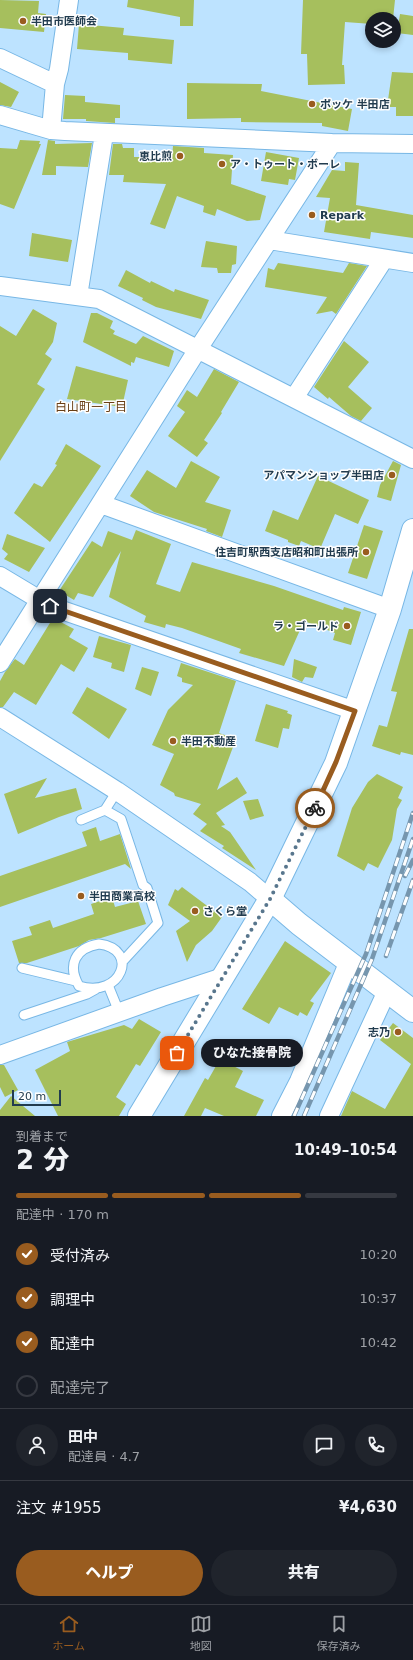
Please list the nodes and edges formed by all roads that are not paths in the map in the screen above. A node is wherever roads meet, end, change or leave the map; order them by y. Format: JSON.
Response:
{"nodes":[{"id":1,"x":69,"y":0,"type":"edge"},
{"id":2,"x":0,"y":58,"type":"edge"},
{"id":3,"x":55,"y":84,"type":"junction"},
{"id":4,"x":0,"y":115,"type":"edge"},
{"id":5,"x":51,"y":130,"type":"junction"},
{"id":6,"x":104,"y":134,"type":"junction"},
{"id":7,"x":332,"y":143,"type":"junction"},
{"id":8,"x":413,"y":144,"type":"edge"},
{"id":9,"x":269,"y":240,"type":"junction"},
{"id":10,"x":384,"y":259,"type":"junction"},
{"id":11,"x":413,"y":263,"type":"edge"},
{"id":12,"x":0,"y":286,"type":"edge"},
{"id":13,"x":78,"y":296,"type":"junction"},
{"id":14,"x":198,"y":349,"type":"junction"},
{"id":15,"x":294,"y":398,"type":"junction"},
{"id":16,"x":413,"y":459,"type":"edge"},
{"id":17,"x":100,"y":504,"type":"junction"},
{"id":18,"x":413,"y":530,"type":"edge"},
{"id":19,"x":0,"y":576,"type":"edge"},
{"id":20,"x":40,"y":601,"type":"junction"},
{"id":21,"x":390,"y":609,"type":"junction"},
{"id":22,"x":0,"y":663,"type":"edge"},
{"id":23,"x":355,"y":711,"type":"junction"},
{"id":24,"x":0,"y":717,"type":"edge"},
{"id":25,"x":117,"y":791,"type":"junction"},
{"id":26,"x":106,"y":810,"type":"junction"},
{"id":27,"x":80,"y":820,"type":"dead end"},
{"id":28,"x":270,"y":899,"type":"junction"},
{"id":29,"x":349,"y":961,"type":"junction"},
{"id":30,"x":122,"y":962,"type":"junction"},
{"id":31,"x":22,"y":968,"type":"dead end"},
{"id":32,"x":223,"y":977,"type":"junction"},
{"id":33,"x":76,"y":981,"type":"junction"},
{"id":34,"x":108,"y":985,"type":"junction"},
{"id":35,"x":98,"y":988,"type":"junction"},
{"id":36,"x":387,"y":990,"type":"junction"},
{"id":37,"x":413,"y":1011,"type":"edge"},
{"id":38,"x":119,"y":1012,"type":"junction"},
{"id":39,"x":24,"y":1015,"type":"dead end"},
{"id":40,"x":0,"y":1055,"type":"edge"},
{"id":41,"x":139,"y":1116,"type":"edge"},
{"id":42,"x":281,"y":1116,"type":"edge"},
{"id":43,"x":329,"y":1116,"type":"edge"}],
"edges":[{"from":1,"to":3,"type":"street"},
{"from":2,"to":3,"type":"street"},
{"from":3,"to":5,"type":"street"},
{"from":4,"to":5,"type":"street"},
{"from":5,"to":6,"type":"street"},
{"from":6,"to":7,"type":"street"},
{"from":6,"to":13,"type":"street"},
{"from":7,"to":8,"type":"street"},
{"from":7,"to":9,"type":"street"},
{"from":9,"to":10,"type":"street"},
{"from":9,"to":14,"type":"street"},
{"from":10,"to":11,"type":"street"},
{"from":10,"to":15,"type":"street"},
{"from":12,"to":13,"type":"street"},
{"from":13,"to":14,"type":"street"},
{"from":14,"to":15,"type":"street"},
{"from":14,"to":17,"type":"street"},
{"from":15,"to":16,"type":"street"},
{"from":17,"to":20,"type":"street"},
{"from":17,"to":21,"type":"street"},
{"from":18,"to":21,"type":"main road"},
{"from":19,"to":20,"type":"street"},
{"from":20,"to":22,"type":"street"},
{"from":20,"to":23,"type":"street"},
{"from":21,"to":23,"type":"main road"},
{"from":23,"to":28,"type":"main road"},
{"from":24,"to":25,"type":"street"},
{"from":25,"to":26,"type":"lane"},
{"from":25,"to":28,"type":"street"},
{"from":26,"to":27,"type":"lane"},
{"from":26,"to":30,"type":"lane"},
{"from":28,"to":29,"type":"main road"},
{"from":28,"to":32,"type":"main road"},
{"from":29,"to":36,"type":"main road"},
{"from":29,"to":42,"type":"street"},
{"from":30,"to":33,"type":"lane"},
{"from":30,"to":34,"type":"lane"},
{"from":31,"to":33,"type":"lane"},
{"from":32,"to":38,"type":"street"},
{"from":32,"to":41,"type":"main road"},
{"from":33,"to":35,"type":"lane"},
{"from":34,"to":35,"type":"lane"},
{"from":34,"to":38,"type":"lane"},
{"from":35,"to":39,"type":"lane"},
{"from":36,"to":37,"type":"main road"},
{"from":36,"to":43,"type":"street"},
{"from":38,"to":40,"type":"street"}]}
